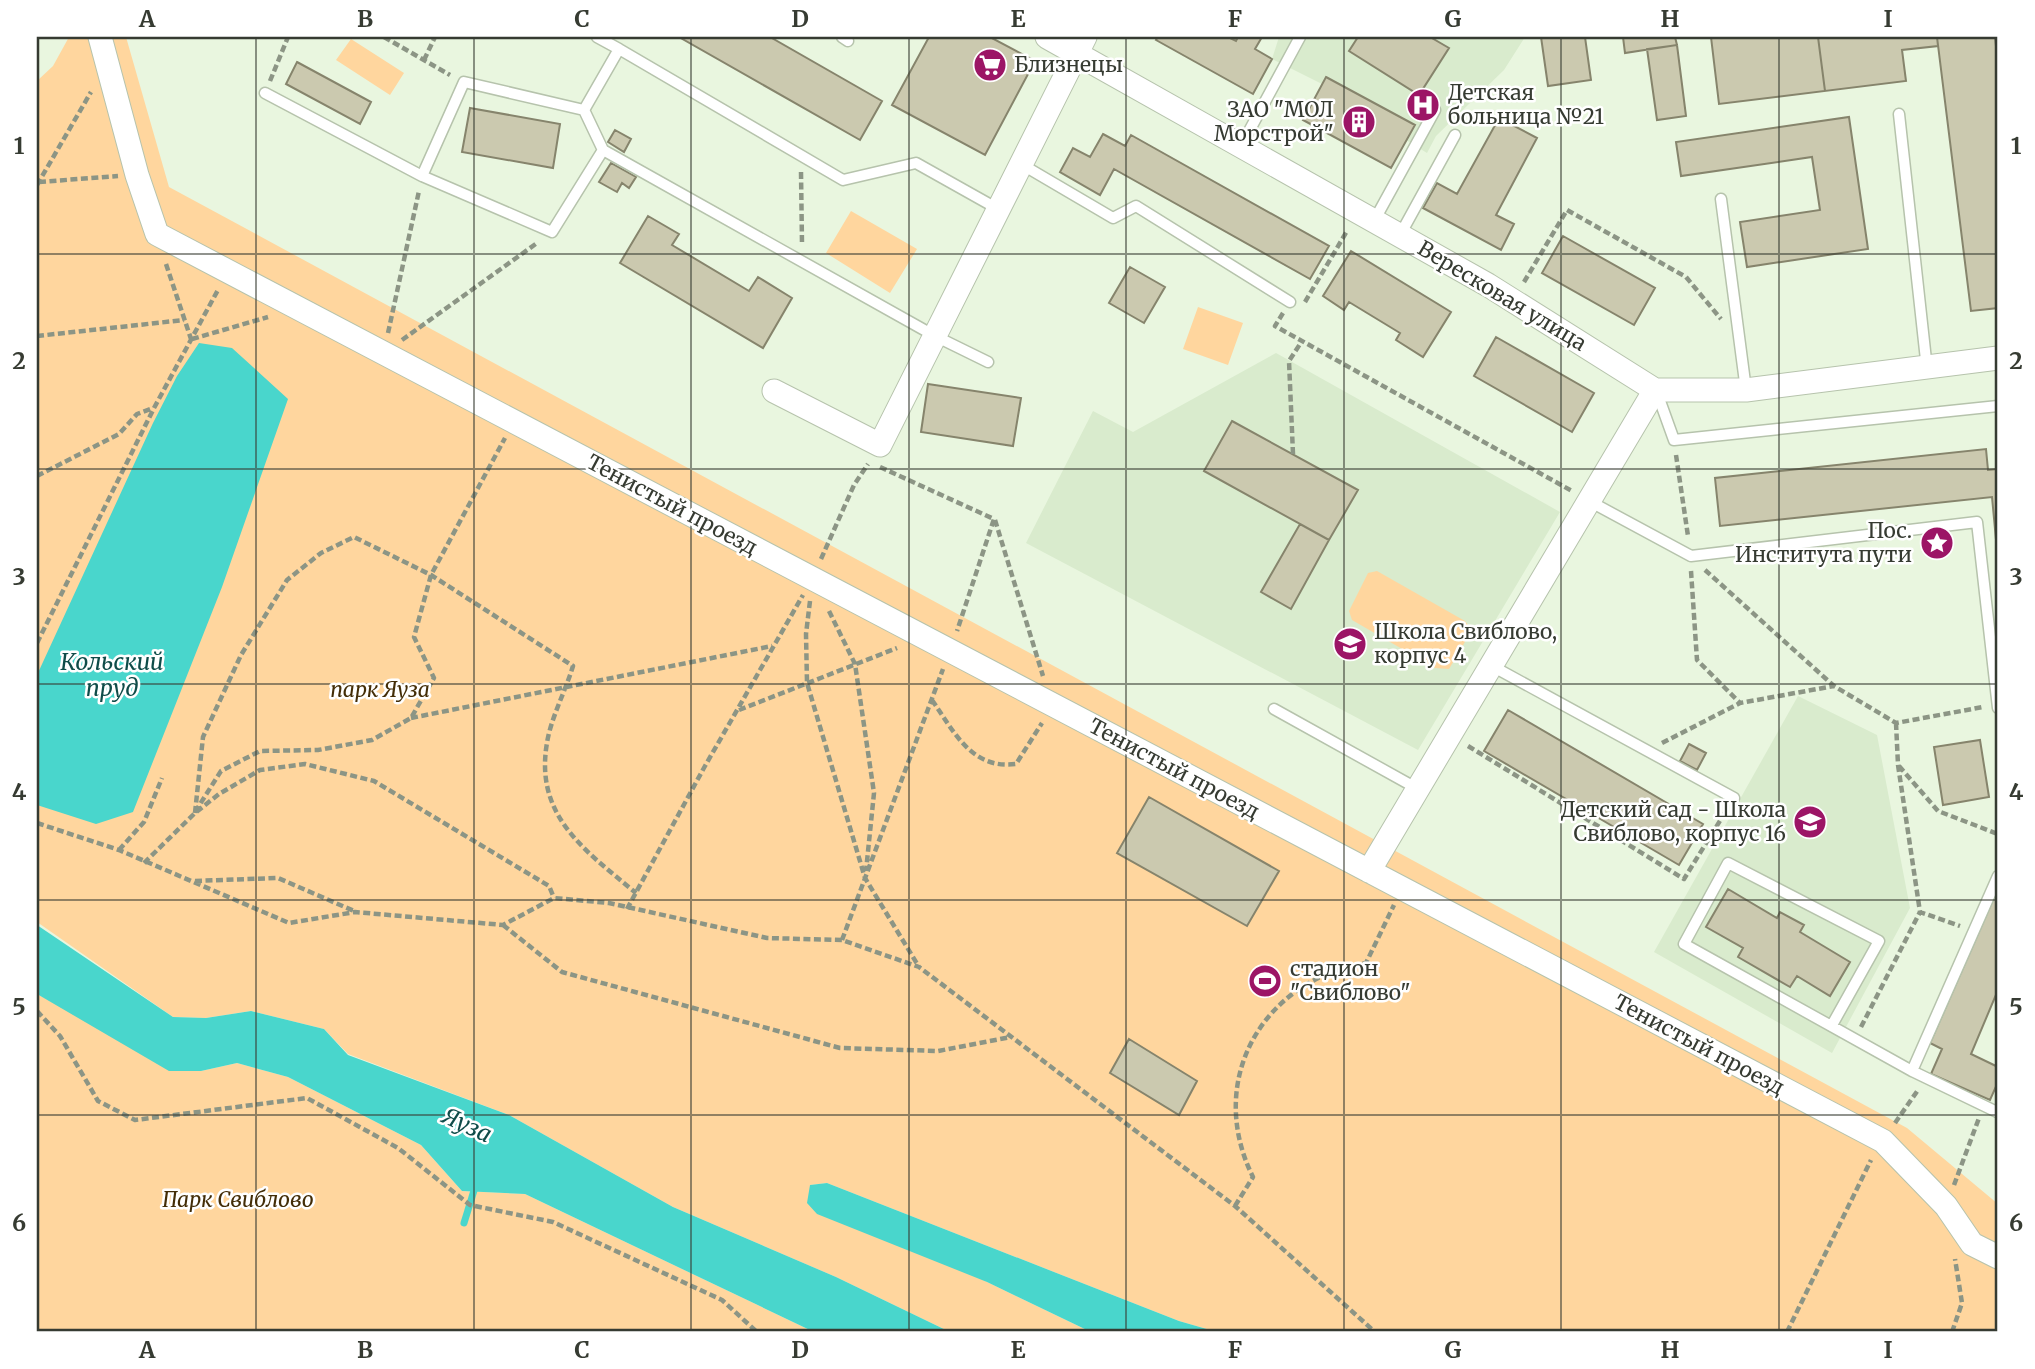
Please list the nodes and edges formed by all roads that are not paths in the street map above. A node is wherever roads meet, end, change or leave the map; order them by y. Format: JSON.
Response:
{"nodes":[{"id":1,"x":100,"y":37,"type":"edge"},
{"id":2,"x":597,"y":37,"type":"edge"},
{"id":3,"x":1047,"y":37,"type":"edge"},
{"id":4,"x":1300,"y":37,"type":"edge"},
{"id":5,"x":1081,"y":45,"type":"edge"},
{"id":6,"x":619,"y":49,"type":"junction"},
{"id":7,"x":265,"y":93,"type":"road end"},
{"id":8,"x":584,"y":110,"type":"junction"},
{"id":9,"x":1435,"y":110,"type":"dead end"},
{"id":10,"x":1899,"y":114,"type":"dead end"},
{"id":11,"x":1455,"y":135,"type":"dead end"},
{"id":12,"x":1241,"y":146,"type":"junction"},
{"id":13,"x":603,"y":150,"type":"junction"},
{"id":14,"x":1021,"y":164,"type":"junction"},
{"id":15,"x":422,"y":176,"type":"junction"},
{"id":16,"x":1721,"y":199,"type":"dead end"},
{"id":17,"x":998,"y":209,"type":"junction"},
{"id":18,"x":1366,"y":216,"type":"junction"},
{"id":19,"x":1400,"y":235,"type":"junction"},
{"id":20,"x":1290,"y":302,"type":"road end"},
{"id":21,"x":934,"y":336,"type":"junction"},
{"id":22,"x":1998,"y":358,"type":"edge"},
{"id":23,"x":988,"y":362,"type":"dead end"},
{"id":24,"x":1927,"y":369,"type":"junction"},
{"id":25,"x":1656,"y":390,"type":"junction"},
{"id":26,"x":1746,"y":390,"type":"junction"},
{"id":27,"x":774,"y":391,"type":"dead end"},
{"id":28,"x":1998,"y":407,"type":"edge"},
{"id":29,"x":1589,"y":501,"type":"junction"},
{"id":30,"x":1492,"y":666,"type":"junction"},
{"id":31,"x":1998,"y":707,"type":"edge"},
{"id":32,"x":1274,"y":709,"type":"dead end"},
{"id":33,"x":1418,"y":789,"type":"junction"},
{"id":34,"x":1734,"y":798,"type":"road end"},
{"id":35,"x":1369,"y":871,"type":"junction"},
{"id":36,"x":1998,"y":876,"type":"edge"},
{"id":37,"x":1832,"y":1025,"type":"junction"},
{"id":38,"x":1912,"y":1071,"type":"junction"},
{"id":39,"x":1998,"y":1114,"type":"edge"},
{"id":40,"x":1998,"y":1257,"type":"edge"}],
"edges":[{"from":1,"to":35,"type":"street","name":"Тенистый проезд"},
{"from":2,"to":6,"type":"lane"},
{"from":3,"to":5,"type":"street","name":"Вересковая улица"},
{"from":4,"to":12,"type":"lane"},
{"from":5,"to":12,"type":"street","name":"Вересковая улица"},
{"from":5,"to":14,"type":"street"},
{"from":6,"to":8,"type":"lane"},
{"from":6,"to":17,"type":"lane"},
{"from":7,"to":15,"type":"lane"},
{"from":8,"to":13,"type":"lane"},
{"from":8,"to":15,"type":"lane"},
{"from":9,"to":18,"type":"lane"},
{"from":10,"to":24,"type":"lane"},
{"from":11,"to":19,"type":"lane"},
{"from":12,"to":18,"type":"street","name":"Вересковая улица"},
{"from":13,"to":15,"type":"lane"},
{"from":13,"to":21,"type":"lane"},
{"from":14,"to":17,"type":"street"},
{"from":14,"to":20,"type":"lane"},
{"from":16,"to":26,"type":"lane"},
{"from":17,"to":21,"type":"street"},
{"from":18,"to":19,"type":"street","name":"Вересковая улица"},
{"from":19,"to":25,"type":"street","name":"Вересковая улица"},
{"from":21,"to":23,"type":"lane"},
{"from":21,"to":27,"type":"street"},
{"from":22,"to":24,"type":"street"},
{"from":24,"to":26,"type":"street"},
{"from":25,"to":26,"type":"street"},
{"from":25,"to":28,"type":"lane"},
{"from":25,"to":29,"type":"street"},
{"from":29,"to":30,"type":"street"},
{"from":29,"to":31,"type":"lane"},
{"from":30,"to":33,"type":"street"},
{"from":30,"to":34,"type":"lane"},
{"from":32,"to":33,"type":"lane"},
{"from":33,"to":35,"type":"street"},
{"from":35,"to":40,"type":"street","name":"Тенистый проезд"},
{"from":36,"to":38,"type":"lane"},
{"from":37,"to":37,"type":"lane"},
{"from":37,"to":38,"type":"lane"},
{"from":38,"to":39,"type":"lane"}]}
